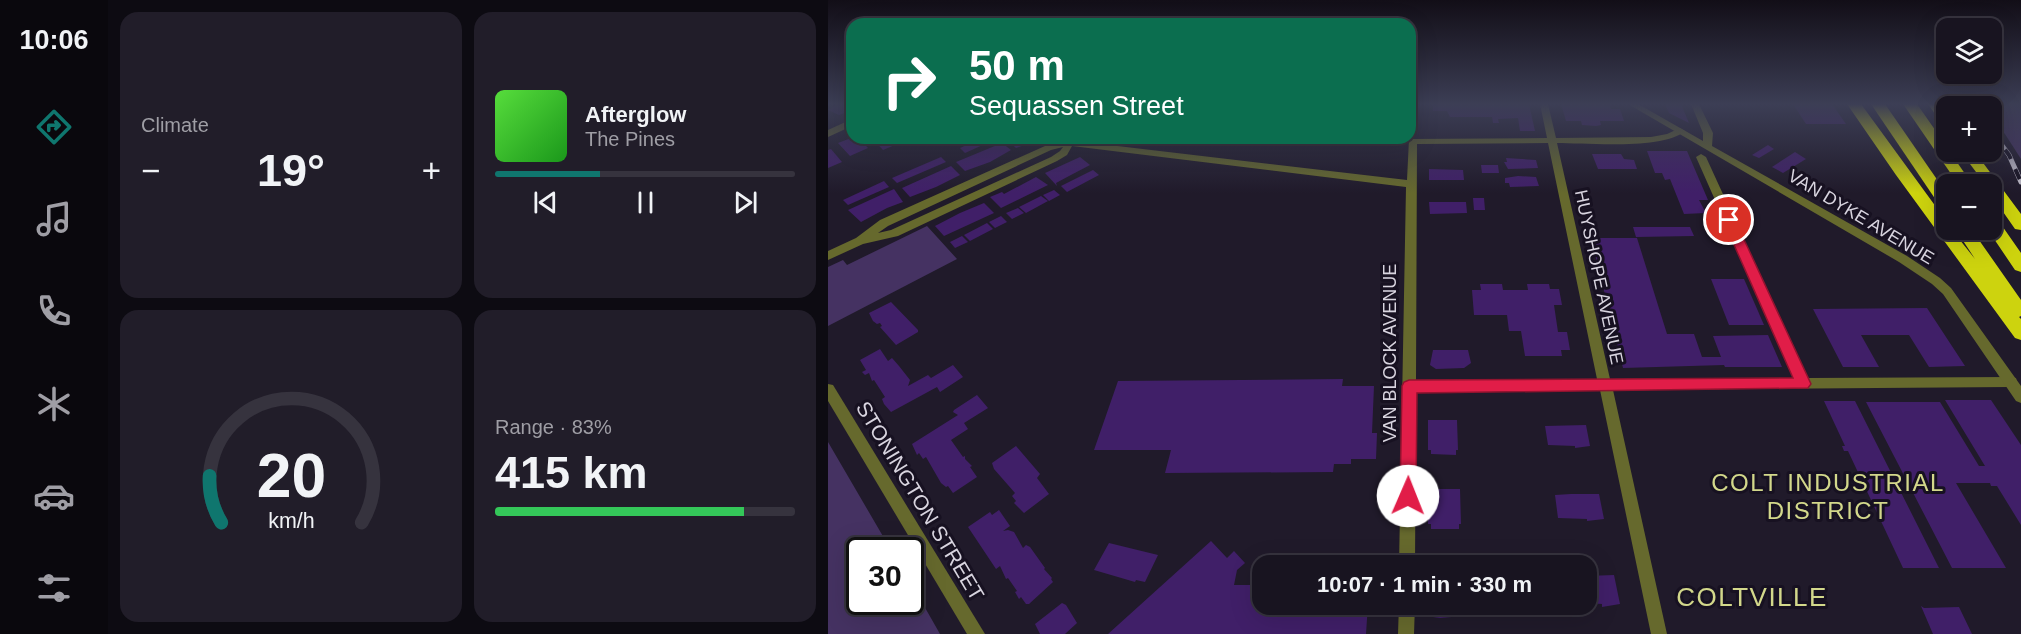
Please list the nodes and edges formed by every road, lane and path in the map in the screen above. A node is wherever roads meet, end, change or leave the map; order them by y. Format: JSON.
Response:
{"nodes":[{"id":1,"x":1551,"y":134,"type":"edge"},
{"id":2,"x":1675,"y":134,"type":"edge"},
{"id":3,"x":1685,"y":134,"type":"edge"},
{"id":4,"x":1708,"y":134,"type":"edge"},
{"id":5,"x":1874,"y":134,"type":"edge"},
{"id":6,"x":1898,"y":134,"type":"edge"},
{"id":7,"x":1930,"y":134,"type":"edge"},
{"id":8,"x":1552,"y":140,"type":"junction"},
{"id":9,"x":1416,"y":141,"type":"edge"},
{"id":10,"x":1069,"y":144,"type":"edge"},
{"id":11,"x":1095,"y":144,"type":"edge"},
{"id":12,"x":1412,"y":144,"type":"edge"},
{"id":13,"x":1707,"y":146,"type":"junction"},
{"id":14,"x":1701,"y":157,"type":"dead end"},
{"id":15,"x":1958,"y":174,"type":"edge"},
{"id":16,"x":1410,"y":184,"type":"junction"},
{"id":17,"x":1936,"y":189,"type":"edge"},
{"id":18,"x":2002,"y":199,"type":"edge"},
{"id":19,"x":2021,"y":225,"type":"edge"},
{"id":20,"x":2002,"y":238,"type":"edge"},
{"id":21,"x":1971,"y":240,"type":"edge"},
{"id":22,"x":828,"y":256,"type":"edge"},
{"id":23,"x":2021,"y":266,"type":"edge"},
{"id":24,"x":2021,"y":315,"type":"edge"},
{"id":25,"x":2021,"y":333,"type":"edge"},
{"id":26,"x":2011,"y":382,"type":"junction"},
{"id":27,"x":1803,"y":384,"type":"junction"},
{"id":28,"x":1604,"y":385,"type":"junction"},
{"id":29,"x":1409,"y":386,"type":"junction"},
{"id":30,"x":828,"y":389,"type":"edge"},
{"id":31,"x":2021,"y":397,"type":"edge"},
{"id":32,"x":1407,"y":555,"type":"edge"},
{"id":33,"x":1407,"y":615,"type":"edge"},
{"id":34,"x":976,"y":634,"type":"edge"},
{"id":35,"x":1406,"y":634,"type":"edge"},
{"id":36,"x":1659,"y":634,"type":"edge"}],
"edges":[{"from":1,"to":8,"type":"street","name":"HUYSHOPE AVENUE"},
{"from":2,"to":8,"type":"street"},
{"from":3,"to":13,"type":"street","name":"VAN DYKE AVENUE"},
{"from":4,"to":13,"type":"street"},
{"from":5,"to":25,"type":"highway"},
{"from":6,"to":17,"type":"highway"},
{"from":7,"to":15,"type":"highway"},
{"from":8,"to":9,"type":"street","name":"VAN BLOCK AVENUE"},
{"from":8,"to":28,"type":"street","name":"HUYSHOPE AVENUE"},
{"from":10,"to":22,"type":"street"},
{"from":11,"to":16,"type":"street"},
{"from":12,"to":16,"type":"street","name":"VAN BLOCK AVENUE"},
{"from":13,"to":26,"type":"street","name":"VAN DYKE AVENUE"},
{"from":14,"to":27,"type":"street"},
{"from":16,"to":29,"type":"street","name":"VAN BLOCK AVENUE"},
{"from":18,"to":19,"type":"highway"},
{"from":20,"to":23,"type":"highway"},
{"from":21,"to":24,"type":"highway"},
{"from":26,"to":27,"type":"street"},
{"from":26,"to":31,"type":"street","name":"VAN DYKE AVENUE"},
{"from":27,"to":28,"type":"street"},
{"from":28,"to":29,"type":"street"},
{"from":28,"to":36,"type":"street","name":"HUYSHOPE AVENUE"},
{"from":29,"to":32,"type":"street","name":"VAN BLOCK AVENUE"},
{"from":30,"to":34,"type":"street","name":"STONINGTON STREET"},
{"from":33,"to":35,"type":"street"}]}
